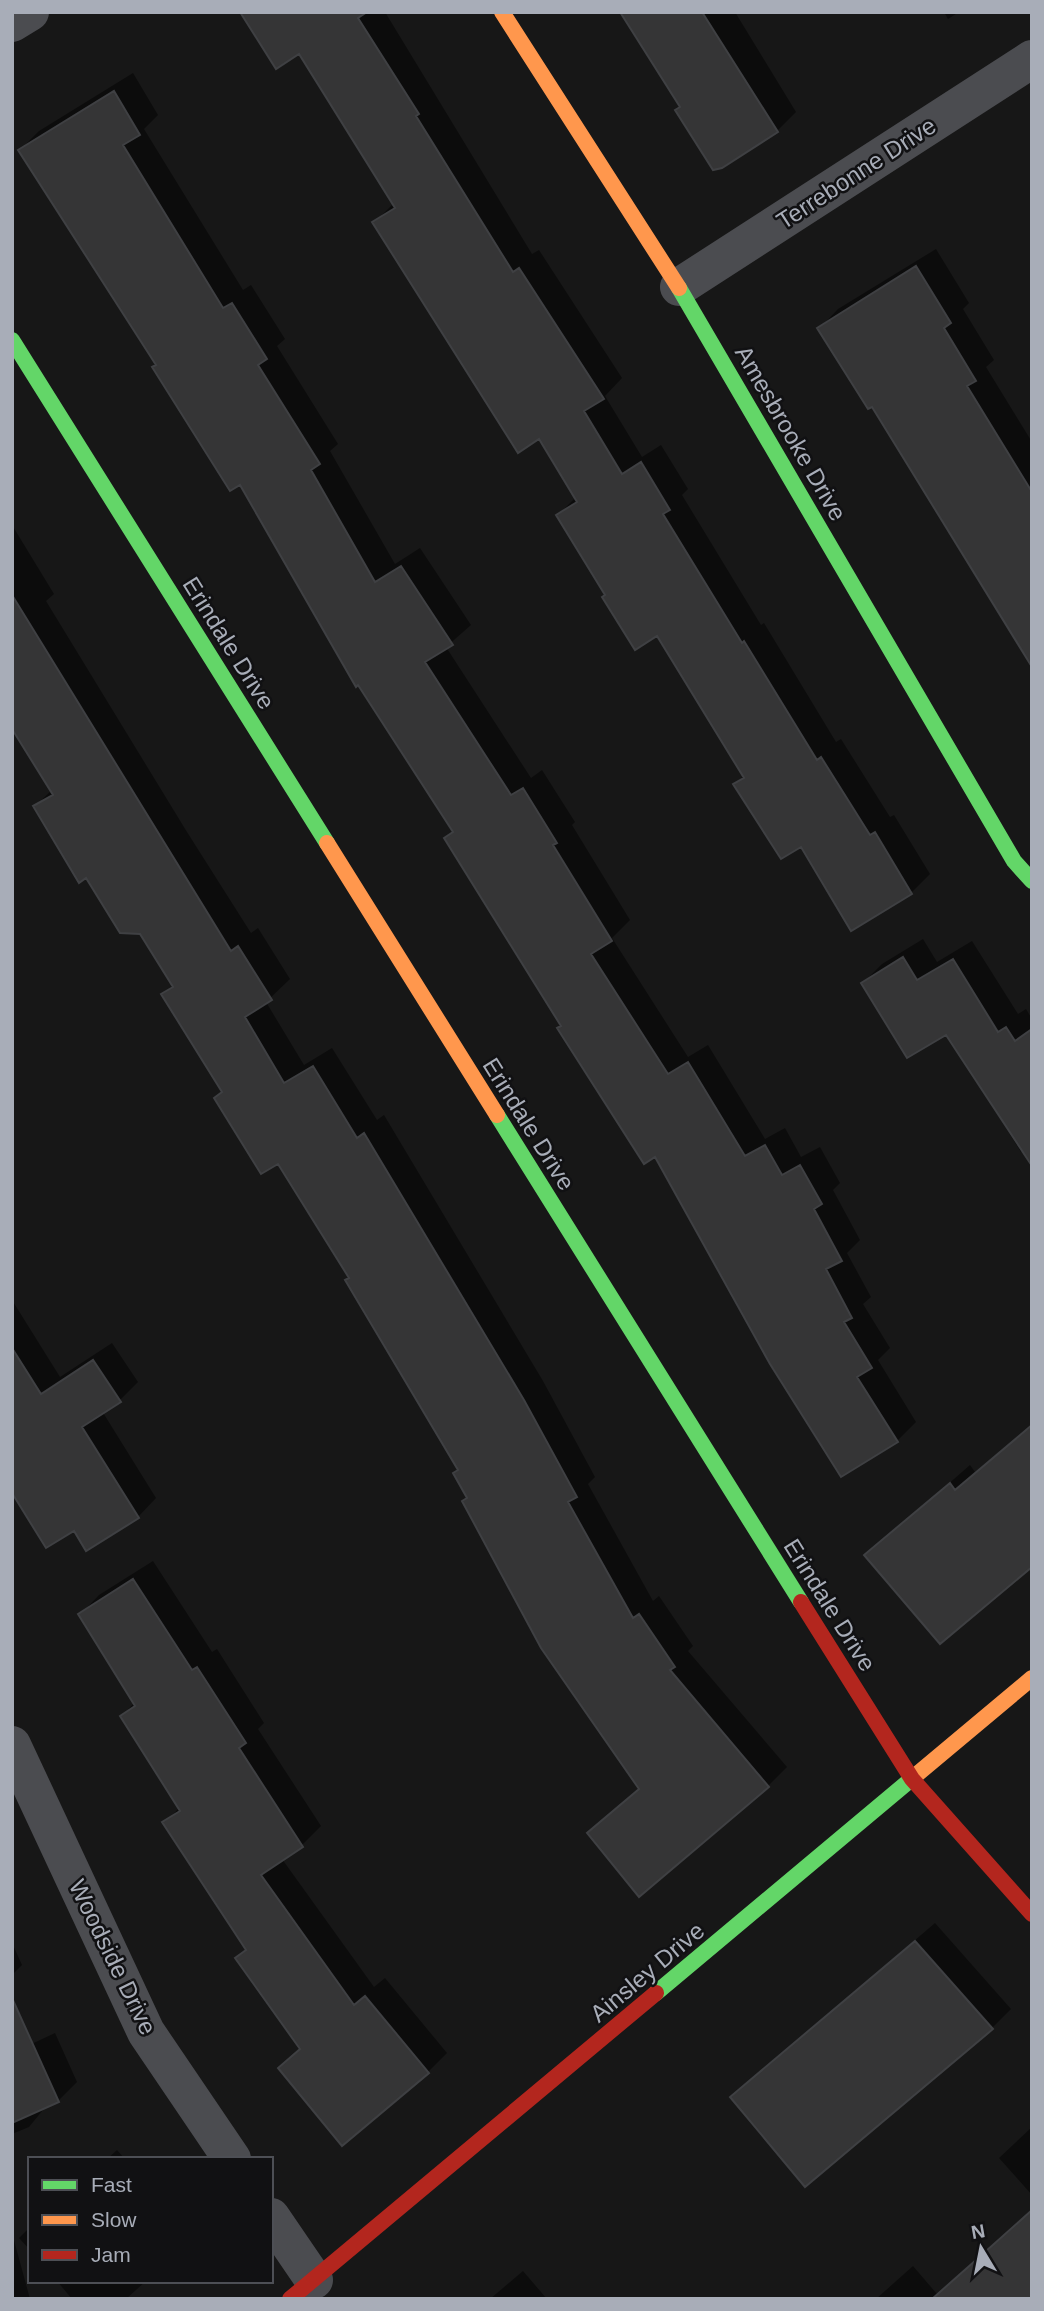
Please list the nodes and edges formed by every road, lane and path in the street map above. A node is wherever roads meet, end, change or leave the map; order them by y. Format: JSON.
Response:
{"nodes":[{"id":1,"x":30,"y":12,"type":"edge"},
{"id":2,"x":502,"y":12,"type":"edge"},
{"id":3,"x":12,"y":23,"type":"edge"},
{"id":4,"x":1032,"y":60,"type":"edge"},
{"id":5,"x":679,"y":287,"type":"junction"},
{"id":6,"x":12,"y":340,"type":"edge"},
{"id":7,"x":1032,"y":881,"type":"edge"},
{"id":8,"x":1032,"y":1678,"type":"edge"},
{"id":9,"x":12,"y":1745,"type":"edge"},
{"id":10,"x":912,"y":1779,"type":"junction"},
{"id":11,"x":1032,"y":1914,"type":"edge"},
{"id":12,"x":231,"y":2157,"type":"edge"},
{"id":13,"x":273,"y":2222,"type":"edge"},
{"id":14,"x":302,"y":2289,"type":"edge"}],
"edges":[{"from":1,"to":3,"type":"street"},
{"from":2,"to":5,"type":"street","name":"Amesbrooke Drive"},
{"from":4,"to":5,"type":"street","name":"Terrebonne Drive"},
{"from":5,"to":7,"type":"street","name":"Amesbrooke Drive"},
{"from":6,"to":10,"type":"street","name":"Erindale Drive"},
{"from":8,"to":10,"type":"street","name":"Ainsley Drive"},
{"from":9,"to":12,"type":"street","name":"Woodside Drive"},
{"from":10,"to":11,"type":"street","name":"Erindale Drive"},
{"from":10,"to":14,"type":"street","name":"Ainsley Drive"},
{"from":13,"to":14,"type":"street"}]}
